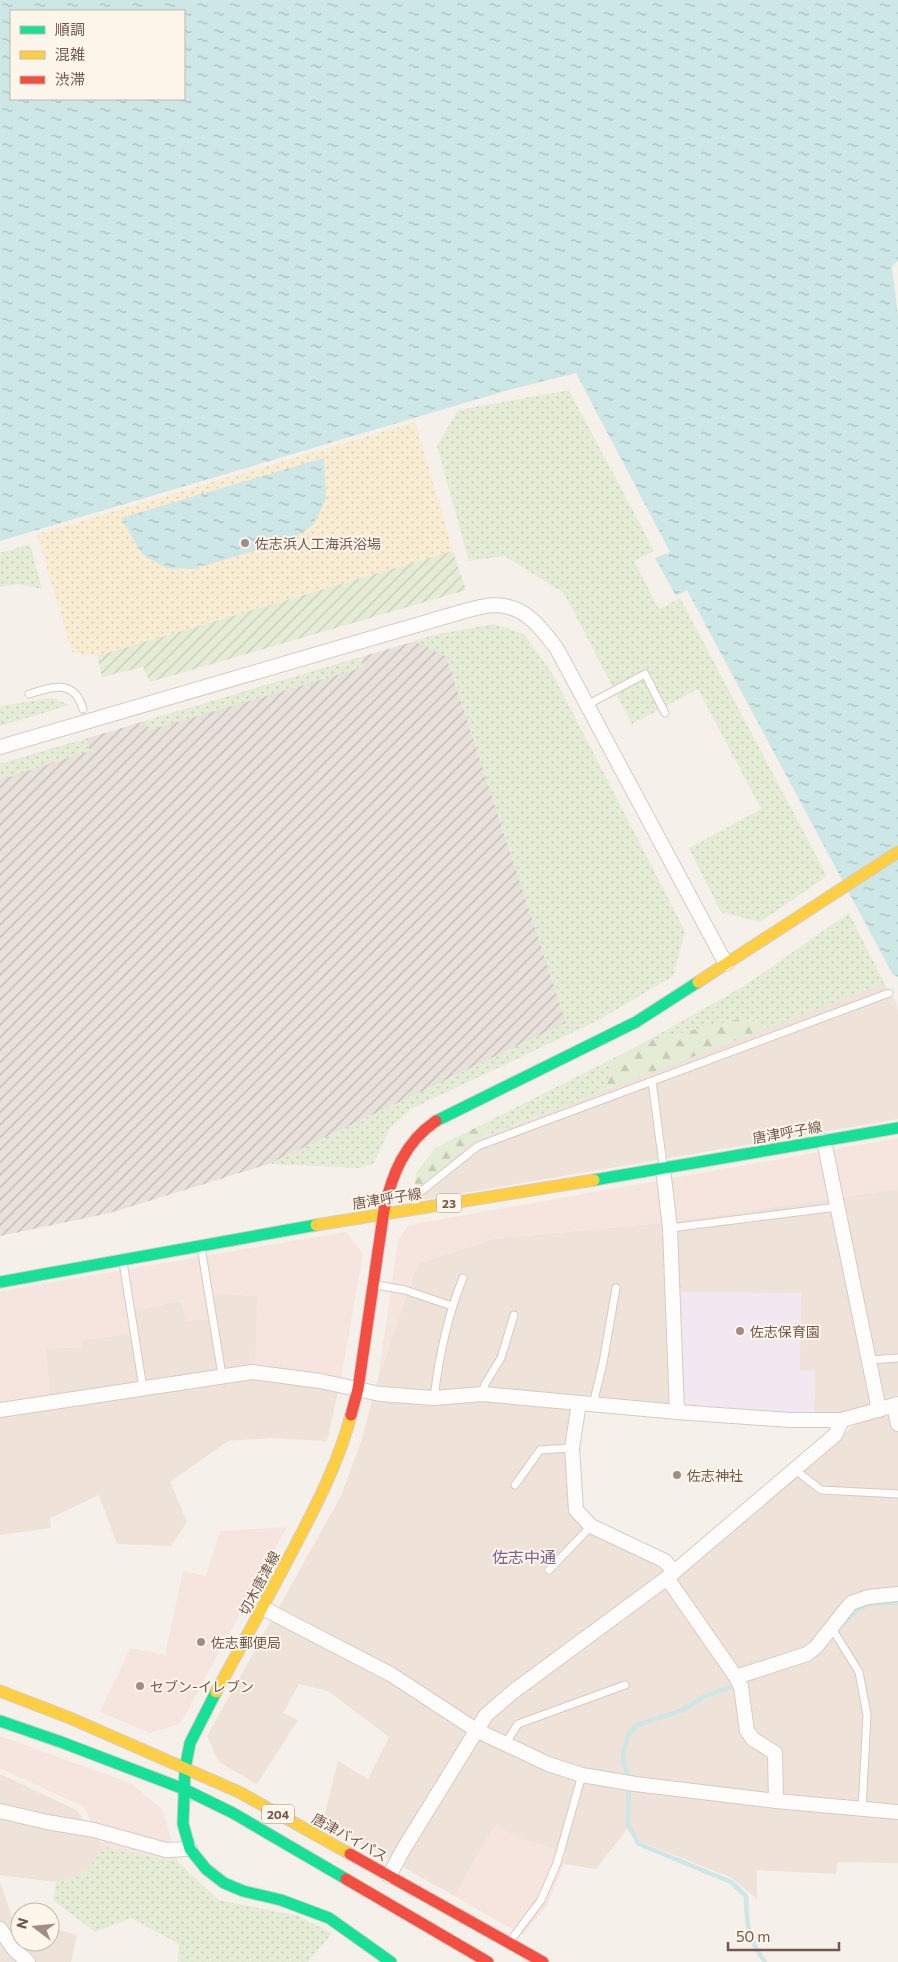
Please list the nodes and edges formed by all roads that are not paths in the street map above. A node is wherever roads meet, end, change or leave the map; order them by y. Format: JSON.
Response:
{"nodes":[{"id":1,"x":29,"y":694,"type":"dead end"},
{"id":2,"x":587,"y":705,"type":"junction"},
{"id":3,"x":83,"y":708,"type":"dead end"},
{"id":4,"x":665,"y":712,"type":"dead end"},
{"id":5,"x":0,"y":746,"type":"edge"},
{"id":6,"x":898,"y":852,"type":"edge"},
{"id":7,"x":726,"y":964,"type":"junction"},
{"id":8,"x":889,"y":993,"type":"dead end"},
{"id":9,"x":652,"y":1082,"type":"junction"},
{"id":10,"x":898,"y":1128,"type":"edge"},
{"id":11,"x":824,"y":1141,"type":"junction"},
{"id":12,"x":663,"y":1169,"type":"junction"},
{"id":13,"x":836,"y":1201,"type":"junction"},
{"id":14,"x":415,"y":1208,"type":"junction"},
{"id":15,"x":382,"y":1213,"type":"junction"},
{"id":16,"x":670,"y":1228,"type":"junction"},
{"id":17,"x":201,"y":1246,"type":"junction"},
{"id":18,"x":123,"y":1260,"type":"junction"},
{"id":19,"x":463,"y":1278,"type":"dead end"},
{"id":20,"x":0,"y":1282,"type":"edge"},
{"id":21,"x":374,"y":1284,"type":"junction"},
{"id":22,"x":616,"y":1288,"type":"dead end"},
{"id":23,"x":452,"y":1306,"type":"junction"},
{"id":24,"x":514,"y":1315,"type":"dead end"},
{"id":25,"x":898,"y":1358,"type":"edge"},
{"id":26,"x":870,"y":1360,"type":"junction"},
{"id":27,"x":222,"y":1375,"type":"junction"},
{"id":28,"x":143,"y":1388,"type":"junction"},
{"id":29,"x":358,"y":1389,"type":"junction"},
{"id":30,"x":482,"y":1394,"type":"junction"},
{"id":31,"x":434,"y":1398,"type":"junction"},
{"id":32,"x":579,"y":1403,"type":"junction"},
{"id":33,"x":593,"y":1404,"type":"junction"},
{"id":34,"x":896,"y":1405,"type":"edge"},
{"id":35,"x":0,"y":1410,"type":"edge"},
{"id":36,"x":879,"y":1410,"type":"junction"},
{"id":37,"x":677,"y":1412,"type":"junction"},
{"id":38,"x":842,"y":1420,"type":"junction"},
{"id":39,"x":898,"y":1424,"type":"edge"},
{"id":40,"x":572,"y":1448,"type":"junction"},
{"id":41,"x":794,"y":1469,"type":"junction"},
{"id":42,"x":515,"y":1485,"type":"dead end"},
{"id":43,"x":898,"y":1494,"type":"edge"},
{"id":44,"x":591,"y":1526,"type":"junction"},
{"id":45,"x":549,"y":1570,"type":"dead end"},
{"id":46,"x":671,"y":1575,"type":"junction"},
{"id":47,"x":898,"y":1594,"type":"edge"},
{"id":48,"x":263,"y":1608,"type":"junction"},
{"id":49,"x":834,"y":1632,"type":"junction"},
{"id":50,"x":739,"y":1682,"type":"junction"},
{"id":51,"x":625,"y":1685,"type":"dead end"},
{"id":52,"x":0,"y":1691,"type":"edge"},
{"id":53,"x":0,"y":1721,"type":"edge"},
{"id":54,"x":476,"y":1730,"type":"junction"},
{"id":55,"x":504,"y":1744,"type":"junction"},
{"id":56,"x":185,"y":1769,"type":"junction"},
{"id":57,"x":582,"y":1775,"type":"junction"},
{"id":58,"x":184,"y":1789,"type":"junction"},
{"id":59,"x":776,"y":1801,"type":"junction"},
{"id":60,"x":862,"y":1809,"type":"junction"},
{"id":61,"x":0,"y":1811,"type":"edge"},
{"id":62,"x":898,"y":1812,"type":"edge"},
{"id":63,"x":190,"y":1849,"type":"junction"},
{"id":64,"x":389,"y":1876,"type":"junction"},
{"id":65,"x":0,"y":1929,"type":"edge"},
{"id":66,"x":508,"y":1944,"type":"junction"},
{"id":67,"x":28,"y":1962,"type":"edge"},
{"id":68,"x":391,"y":1962,"type":"edge"},
{"id":69,"x":488,"y":1962,"type":"edge"},
{"id":70,"x":543,"y":1962,"type":"edge"}],
"edges":[{"from":1,"to":3,"type":"lane"},
{"from":2,"to":4,"type":"lane"},
{"from":2,"to":5,"type":"street"},
{"from":2,"to":7,"type":"street"},
{"from":6,"to":7,"type":"main road","name":"切木唐津線"},
{"from":7,"to":15,"type":"main road","name":"切木唐津線"},
{"from":8,"to":9,"type":"lane"},
{"from":9,"to":12,"type":"lane"},
{"from":9,"to":14,"type":"lane"},
{"from":10,"to":11,"type":"main road","name":"唐津呼子線","number":"23"},
{"from":11,"to":12,"type":"main road","name":"唐津呼子線","number":"23"},
{"from":11,"to":13,"type":"street"},
{"from":12,"to":14,"type":"main road","name":"唐津呼子線","number":"23"},
{"from":12,"to":16,"type":"street"},
{"from":13,"to":16,"type":"lane"},
{"from":13,"to":26,"type":"street"},
{"from":14,"to":15,"type":"main road","name":"唐津呼子線","number":"23"},
{"from":15,"to":17,"type":"main road","name":"唐津呼子線","number":"23"},
{"from":15,"to":21,"type":"main road","name":"切木唐津線"},
{"from":16,"to":37,"type":"street"},
{"from":17,"to":18,"type":"main road","name":"唐津呼子線","number":"23"},
{"from":17,"to":27,"type":"lane"},
{"from":18,"to":20,"type":"main road","name":"唐津呼子線","number":"23"},
{"from":18,"to":28,"type":"lane"},
{"from":19,"to":23,"type":"lane"},
{"from":21,"to":23,"type":"lane"},
{"from":21,"to":29,"type":"main road","name":"切木唐津線"},
{"from":22,"to":33,"type":"lane"},
{"from":23,"to":31,"type":"lane"},
{"from":24,"to":30,"type":"lane"},
{"from":25,"to":26,"type":"lane"},
{"from":26,"to":36,"type":"street"},
{"from":27,"to":28,"type":"street"},
{"from":27,"to":29,"type":"street"},
{"from":28,"to":35,"type":"street"},
{"from":29,"to":31,"type":"street"},
{"from":29,"to":48,"type":"main road","name":"切木唐津線"},
{"from":30,"to":31,"type":"street"},
{"from":30,"to":32,"type":"street"},
{"from":32,"to":33,"type":"street"},
{"from":32,"to":40,"type":"street"},
{"from":33,"to":37,"type":"street"},
{"from":34,"to":36,"type":"street"},
{"from":34,"to":39,"type":"street"},
{"from":36,"to":38,"type":"street"},
{"from":37,"to":38,"type":"street"},
{"from":38,"to":41,"type":"street"},
{"from":40,"to":42,"type":"lane"},
{"from":40,"to":44,"type":"street"},
{"from":41,"to":43,"type":"lane"},
{"from":41,"to":46,"type":"street"},
{"from":44,"to":45,"type":"lane"},
{"from":44,"to":46,"type":"street"},
{"from":46,"to":50,"type":"street"},
{"from":46,"to":54,"type":"street"},
{"from":47,"to":49,"type":"street"},
{"from":48,"to":54,"type":"street"},
{"from":48,"to":56,"type":"main road","name":"切木唐津線"},
{"from":49,"to":50,"type":"street"},
{"from":49,"to":60,"type":"lane"},
{"from":50,"to":59,"type":"street"},
{"from":51,"to":55,"type":"lane"},
{"from":52,"to":56,"type":"main road","name":"唐津バイパス","number":"204"},
{"from":53,"to":58,"type":"main road","number":"204"},
{"from":54,"to":55,"type":"street"},
{"from":54,"to":64,"type":"street"},
{"from":55,"to":57,"type":"street"},
{"from":56,"to":58,"type":"main road","name":"切木唐津線"},
{"from":56,"to":64,"type":"main road","name":"唐津バイパス","number":"204"},
{"from":57,"to":59,"type":"street"},
{"from":57,"to":66,"type":"lane"},
{"from":58,"to":63,"type":"main road","name":"切木唐津線"},
{"from":58,"to":69,"type":"main road","number":"204"},
{"from":59,"to":60,"type":"street"},
{"from":60,"to":62,"type":"street"},
{"from":61,"to":63,"type":"street"},
{"from":63,"to":68,"type":"main road","name":"切木唐津線"},
{"from":64,"to":66,"type":"main road","name":"唐津バイパス","number":"204"},
{"from":65,"to":67,"type":"street"},
{"from":66,"to":70,"type":"main road","name":"唐津バイパス","number":"204"}]}
